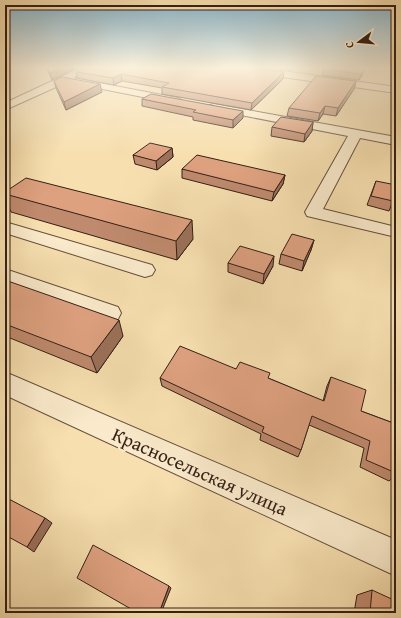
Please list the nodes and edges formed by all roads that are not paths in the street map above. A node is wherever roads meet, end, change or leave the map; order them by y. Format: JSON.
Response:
{"nodes":[{"id":1,"x":29,"y":96,"type":"edge"},
{"id":2,"x":152,"y":96,"type":"edge"},
{"id":3,"x":186,"y":102,"type":"edge"},
{"id":4,"x":202,"y":105,"type":"edge"},
{"id":5,"x":5,"y":107,"type":"edge"},
{"id":6,"x":356,"y":133,"type":"junction"},
{"id":7,"x":396,"y":141,"type":"edge"},
{"id":8,"x":5,"y":227,"type":"edge"},
{"id":9,"x":396,"y":232,"type":"edge"},
{"id":10,"x":145,"y":270,"type":"dead end"},
{"id":11,"x":5,"y":276,"type":"edge"},
{"id":12,"x":110,"y":313,"type":"dead end"},
{"id":13,"x":5,"y":384,"type":"edge"},
{"id":14,"x":396,"y":558,"type":"edge"}],
"edges":[{"from":1,"to":5,"type":"street"},
{"from":2,"to":3,"type":"street"},
{"from":4,"to":6,"type":"street"},
{"from":6,"to":7,"type":"street"},
{"from":6,"to":9,"type":"street"},
{"from":8,"to":10,"type":"street"},
{"from":11,"to":12,"type":"street"},
{"from":13,"to":14,"type":"street","name":"Красносельская улица"}]}
